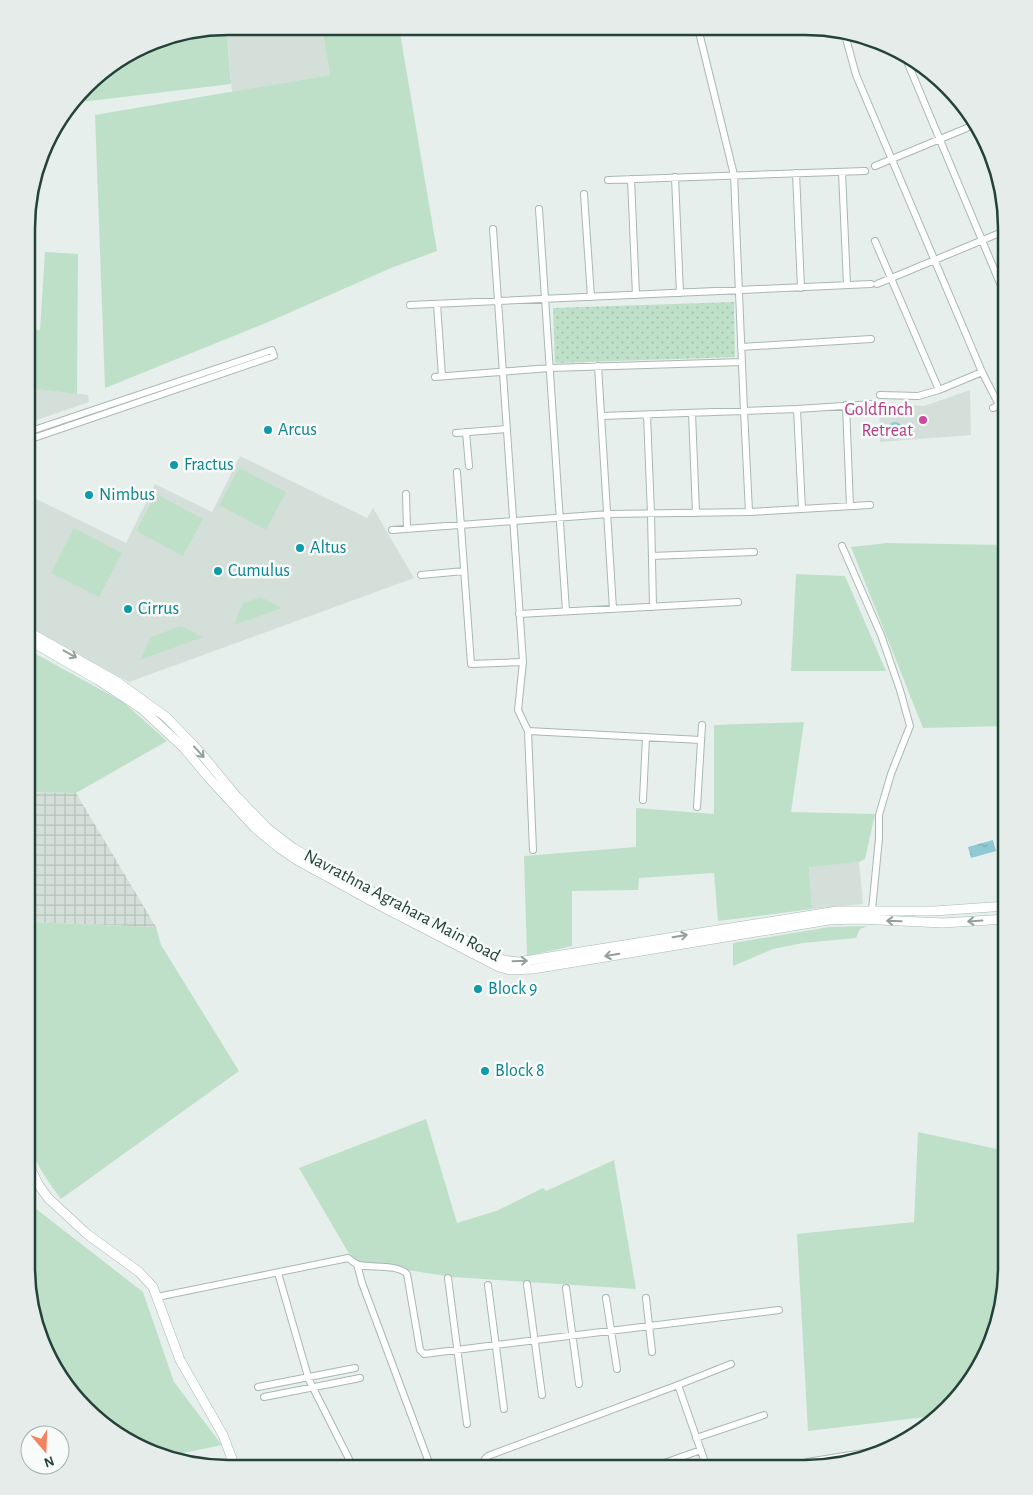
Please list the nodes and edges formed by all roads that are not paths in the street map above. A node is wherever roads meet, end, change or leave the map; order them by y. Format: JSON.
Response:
{"nodes":[{"id":1,"x":700,"y":35,"type":"edge"},
{"id":2,"x":846,"y":40,"type":"edge"},
{"id":3,"x":908,"y":65,"type":"edge"},
{"id":4,"x":969,"y":127,"type":"edge"},
{"id":5,"x":939,"y":139,"type":"junction"},
{"id":6,"x":892,"y":159,"type":"junction"},
{"id":7,"x":876,"y":166,"type":"dead end"},
{"id":8,"x":865,"y":171,"type":"dead end"},
{"id":9,"x":842,"y":172,"type":"junction"},
{"id":10,"x":796,"y":173,"type":"junction"},
{"id":11,"x":734,"y":175,"type":"junction"},
{"id":12,"x":675,"y":177,"type":"junction"},
{"id":13,"x":631,"y":179,"type":"junction"},
{"id":14,"x":608,"y":180,"type":"dead end"},
{"id":15,"x":584,"y":194,"type":"dead end"},
{"id":16,"x":538,"y":209,"type":"dead end"},
{"id":17,"x":492,"y":229,"type":"dead end"},
{"id":18,"x":998,"y":234,"type":"edge"},
{"id":19,"x":982,"y":240,"type":"junction"},
{"id":20,"x":875,"y":241,"type":"dead end"},
{"id":21,"x":934,"y":259,"type":"junction"},
{"id":22,"x":891,"y":278,"type":"junction"},
{"id":23,"x":998,"y":278,"type":"edge"},
{"id":24,"x":847,"y":286,"type":"junction"},
{"id":25,"x":801,"y":288,"type":"junction"},
{"id":26,"x":738,"y":290,"type":"junction"},
{"id":27,"x":680,"y":293,"type":"junction"},
{"id":28,"x":636,"y":295,"type":"junction"},
{"id":29,"x":591,"y":297,"type":"junction"},
{"id":30,"x":545,"y":299,"type":"junction"},
{"id":31,"x":498,"y":301,"type":"junction"},
{"id":32,"x":437,"y":304,"type":"junction"},
{"id":33,"x":410,"y":305,"type":"dead end"},
{"id":34,"x":871,"y":339,"type":"dead end"},
{"id":35,"x":741,"y":347,"type":"junction"},
{"id":36,"x":742,"y":362,"type":"junction"},
{"id":37,"x":598,"y":366,"type":"junction"},
{"id":38,"x":550,"y":368,"type":"junction"},
{"id":39,"x":503,"y":372,"type":"junction"},
{"id":40,"x":982,"y":372,"type":"junction"},
{"id":41,"x":939,"y":390,"type":"junction"},
{"id":42,"x":880,"y":395,"type":"dead end"},
{"id":43,"x":874,"y":404,"type":"dead end"},
{"id":44,"x":846,"y":405,"type":"junction"},
{"id":45,"x":998,"y":405,"type":"edge"},
{"id":46,"x":797,"y":409,"type":"junction"},
{"id":47,"x":744,"y":411,"type":"junction"},
{"id":48,"x":692,"y":413,"type":"junction"},
{"id":49,"x":647,"y":415,"type":"junction"},
{"id":50,"x":601,"y":416,"type":"junction"},
{"id":51,"x":507,"y":429,"type":"junction"},
{"id":52,"x":35,"y":430,"type":"edge"},
{"id":53,"x":466,"y":432,"type":"junction"},
{"id":54,"x":456,"y":433,"type":"dead end"},
{"id":55,"x":35,"y":438,"type":"edge"},
{"id":56,"x":468,"y":466,"type":"dead end"},
{"id":57,"x":457,"y":472,"type":"dead end"},
{"id":58,"x":406,"y":494,"type":"dead end"},
{"id":59,"x":870,"y":505,"type":"dead end"},
{"id":60,"x":850,"y":506,"type":"junction"},
{"id":61,"x":802,"y":509,"type":"junction"},
{"id":62,"x":749,"y":512,"type":"junction"},
{"id":63,"x":696,"y":513,"type":"junction"},
{"id":64,"x":608,"y":514,"type":"junction"},
{"id":65,"x":651,"y":514,"type":"junction"},
{"id":66,"x":561,"y":518,"type":"junction"},
{"id":67,"x":513,"y":521,"type":"junction"},
{"id":68,"x":461,"y":525,"type":"junction"},
{"id":69,"x":407,"y":529,"type":"junction"},
{"id":70,"x":392,"y":530,"type":"dead end"},
{"id":71,"x":842,"y":546,"type":"dead end"},
{"id":72,"x":754,"y":552,"type":"dead end"},
{"id":73,"x":652,"y":556,"type":"junction"},
{"id":74,"x":464,"y":571,"type":"junction"},
{"id":75,"x":421,"y":575,"type":"dead end"},
{"id":76,"x":738,"y":602,"type":"dead end"},
{"id":77,"x":653,"y":606,"type":"junction"},
{"id":78,"x":613,"y":609,"type":"junction"},
{"id":79,"x":566,"y":611,"type":"junction"},
{"id":80,"x":519,"y":614,"type":"junction"},
{"id":81,"x":35,"y":635,"type":"edge"},
{"id":82,"x":35,"y":644,"type":"edge"},
{"id":83,"x":523,"y":662,"type":"junction"},
{"id":84,"x":702,"y":725,"type":"dead end"},
{"id":85,"x":528,"y":731,"type":"junction"},
{"id":86,"x":646,"y":737,"type":"junction"},
{"id":87,"x":701,"y":740,"type":"junction"},
{"id":88,"x":643,"y":800,"type":"dead end"},
{"id":89,"x":697,"y":807,"type":"dead end"},
{"id":90,"x":533,"y":850,"type":"dead end"},
{"id":91,"x":357,"y":889,"type":"junction"},
{"id":92,"x":998,"y":907,"type":"edge"},
{"id":93,"x":872,"y":910,"type":"junction"},
{"id":94,"x":944,"y":911,"type":"junction"},
{"id":95,"x":998,"y":920,"type":"edge"},
{"id":96,"x":943,"y":923,"type":"junction"},
{"id":97,"x":35,"y":1178,"type":"edge"},
{"id":98,"x":357,"y":1264,"type":"junction"},
{"id":99,"x":278,"y":1273,"type":"junction"},
{"id":100,"x":448,"y":1278,"type":"dead end"},
{"id":101,"x":527,"y":1284,"type":"dead end"},
{"id":102,"x":488,"y":1285,"type":"dead end"},
{"id":103,"x":566,"y":1288,"type":"dead end"},
{"id":104,"x":157,"y":1297,"type":"junction"},
{"id":105,"x":606,"y":1298,"type":"dead end"},
{"id":106,"x":646,"y":1298,"type":"dead end"},
{"id":107,"x":779,"y":1310,"type":"dead end"},
{"id":108,"x":650,"y":1326,"type":"junction"},
{"id":109,"x":611,"y":1330,"type":"junction"},
{"id":110,"x":573,"y":1335,"type":"junction"},
{"id":111,"x":534,"y":1340,"type":"junction"},
{"id":112,"x":496,"y":1345,"type":"junction"},
{"id":113,"x":457,"y":1350,"type":"junction"},
{"id":114,"x":652,"y":1352,"type":"dead end"},
{"id":115,"x":731,"y":1364,"type":"dead end"},
{"id":116,"x":355,"y":1368,"type":"dead end"},
{"id":117,"x":617,"y":1368,"type":"dead end"},
{"id":118,"x":308,"y":1377,"type":"junction"},
{"id":119,"x":360,"y":1378,"type":"dead end"},
{"id":120,"x":579,"y":1384,"type":"dead end"},
{"id":121,"x":678,"y":1385,"type":"junction"},
{"id":122,"x":258,"y":1387,"type":"dead end"},
{"id":123,"x":312,"y":1388,"type":"junction"},
{"id":124,"x":542,"y":1395,"type":"dead end"},
{"id":125,"x":264,"y":1397,"type":"dead end"},
{"id":126,"x":504,"y":1408,"type":"dead end"},
{"id":127,"x":764,"y":1415,"type":"dead end"},
{"id":128,"x":467,"y":1424,"type":"dead end"},
{"id":129,"x":696,"y":1438,"type":"junction"},
{"id":130,"x":701,"y":1450,"type":"junction"},
{"id":131,"x":233,"y":1460,"type":"edge"},
{"id":132,"x":349,"y":1460,"type":"edge"},
{"id":133,"x":428,"y":1460,"type":"edge"},
{"id":134,"x":485,"y":1460,"type":"edge"},
{"id":135,"x":673,"y":1460,"type":"edge"},
{"id":136,"x":705,"y":1460,"type":"edge"}],
"edges":[{"from":1,"to":11,"type":"street"},
{"from":2,"to":6,"type":"street"},
{"from":3,"to":5,"type":"street"},
{"from":4,"to":5,"type":"street"},
{"from":5,"to":6,"type":"street"},
{"from":5,"to":19,"type":"street"},
{"from":6,"to":7,"type":"street"},
{"from":6,"to":21,"type":"street"},
{"from":8,"to":9,"type":"street"},
{"from":9,"to":10,"type":"street"},
{"from":9,"to":24,"type":"street"},
{"from":10,"to":11,"type":"street"},
{"from":10,"to":25,"type":"street"},
{"from":11,"to":12,"type":"street"},
{"from":11,"to":26,"type":"street"},
{"from":12,"to":13,"type":"street"},
{"from":12,"to":27,"type":"street"},
{"from":13,"to":14,"type":"street"},
{"from":13,"to":28,"type":"street"},
{"from":15,"to":29,"type":"street"},
{"from":16,"to":30,"type":"street"},
{"from":17,"to":31,"type":"street"},
{"from":18,"to":19,"type":"street"},
{"from":19,"to":21,"type":"street"},
{"from":19,"to":23,"type":"street"},
{"from":20,"to":22,"type":"street"},
{"from":21,"to":22,"type":"street"},
{"from":21,"to":40,"type":"street"},
{"from":22,"to":24,"type":"street"},
{"from":22,"to":41,"type":"street"},
{"from":24,"to":25,"type":"street"},
{"from":25,"to":26,"type":"street"},
{"from":26,"to":27,"type":"street"},
{"from":26,"to":35,"type":"street"},
{"from":27,"to":28,"type":"street"},
{"from":28,"to":29,"type":"street"},
{"from":29,"to":30,"type":"street"},
{"from":30,"to":31,"type":"street"},
{"from":30,"to":38,"type":"street"},
{"from":31,"to":32,"type":"street"},
{"from":31,"to":39,"type":"street"},
{"from":32,"to":33,"type":"street"},
{"from":32,"to":39,"type":"street"},
{"from":34,"to":35,"type":"street"},
{"from":35,"to":36,"type":"street"},
{"from":36,"to":37,"type":"street"},
{"from":36,"to":47,"type":"street"},
{"from":37,"to":38,"type":"street"},
{"from":37,"to":50,"type":"street"},
{"from":38,"to":39,"type":"street"},
{"from":38,"to":66,"type":"street"},
{"from":39,"to":51,"type":"street"},
{"from":40,"to":41,"type":"street"},
{"from":40,"to":45,"type":"street"},
{"from":41,"to":42,"type":"street"},
{"from":43,"to":44,"type":"street"},
{"from":44,"to":46,"type":"street"},
{"from":44,"to":60,"type":"street"},
{"from":46,"to":47,"type":"street"},
{"from":46,"to":61,"type":"street"},
{"from":47,"to":48,"type":"street"},
{"from":47,"to":62,"type":"street"},
{"from":48,"to":49,"type":"street"},
{"from":48,"to":63,"type":"street"},
{"from":49,"to":50,"type":"street"},
{"from":49,"to":65,"type":"street"},
{"from":50,"to":64,"type":"street"},
{"from":51,"to":53,"type":"street"},
{"from":51,"to":67,"type":"street"},
{"from":52,"to":55,"type":"street"},
{"from":53,"to":54,"type":"street"},
{"from":53,"to":56,"type":"street"},
{"from":57,"to":68,"type":"street"},
{"from":58,"to":69,"type":"street"},
{"from":59,"to":60,"type":"street"},
{"from":60,"to":61,"type":"street"},
{"from":61,"to":62,"type":"street"},
{"from":62,"to":63,"type":"street"},
{"from":63,"to":65,"type":"street"},
{"from":64,"to":65,"type":"street"},
{"from":64,"to":66,"type":"street"},
{"from":64,"to":78,"type":"street"},
{"from":65,"to":73,"type":"street"},
{"from":66,"to":67,"type":"street"},
{"from":66,"to":79,"type":"street"},
{"from":67,"to":68,"type":"street"},
{"from":67,"to":80,"type":"street"},
{"from":68,"to":69,"type":"street"},
{"from":68,"to":74,"type":"street"},
{"from":69,"to":70,"type":"street"},
{"from":71,"to":93,"type":"street"},
{"from":72,"to":73,"type":"street"},
{"from":73,"to":77,"type":"street"},
{"from":74,"to":75,"type":"street"},
{"from":74,"to":83,"type":"street"},
{"from":76,"to":77,"type":"street"},
{"from":77,"to":78,"type":"street"},
{"from":78,"to":79,"type":"street"},
{"from":79,"to":80,"type":"street"},
{"from":80,"to":83,"type":"street"},
{"from":81,"to":91,"type":"street","name":"Navrathna Agrahara Main Road","one_way":true},
{"from":82,"to":91,"type":"street","name":"Navrathna Agrahara Main Road"},
{"from":83,"to":85,"type":"street"},
{"from":84,"to":87,"type":"street"},
{"from":85,"to":86,"type":"street"},
{"from":85,"to":90,"type":"street"},
{"from":86,"to":87,"type":"street"},
{"from":86,"to":88,"type":"street"},
{"from":87,"to":89,"type":"street"},
{"from":91,"to":93,"type":"street","name":"Navrathna Agrahara Main Road","one_way":true},
{"from":96,"to":91,"type":"street","name":"Navrathna Agrahara Main Road","one_way":true},
{"from":92,"to":94,"type":"street","name":"Navrathna Agrahara Main Road"},
{"from":93,"to":94,"type":"street","name":"Navrathna Agrahara Main Road"},
{"from":94,"to":96,"type":"street"},
{"from":95,"to":96,"type":"street","name":"Navrathna Agrahara Main Road","one_way":true},
{"from":97,"to":104,"type":"street"},
{"from":98,"to":99,"type":"street"},
{"from":98,"to":113,"type":"street"},
{"from":98,"to":133,"type":"street"},
{"from":99,"to":104,"type":"street"},
{"from":99,"to":118,"type":"street"},
{"from":100,"to":113,"type":"street"},
{"from":101,"to":111,"type":"street"},
{"from":102,"to":112,"type":"street"},
{"from":103,"to":110,"type":"street"},
{"from":104,"to":131,"type":"street"},
{"from":105,"to":109,"type":"street"},
{"from":106,"to":108,"type":"street"},
{"from":107,"to":108,"type":"street"},
{"from":108,"to":109,"type":"street"},
{"from":108,"to":114,"type":"street"},
{"from":109,"to":110,"type":"street"},
{"from":109,"to":117,"type":"street"},
{"from":110,"to":111,"type":"street"},
{"from":110,"to":120,"type":"street"},
{"from":111,"to":112,"type":"street"},
{"from":111,"to":124,"type":"street"},
{"from":112,"to":113,"type":"street"},
{"from":112,"to":126,"type":"street"},
{"from":113,"to":128,"type":"street"},
{"from":115,"to":121,"type":"street"},
{"from":116,"to":118,"type":"street"},
{"from":118,"to":122,"type":"street"},
{"from":118,"to":123,"type":"street"},
{"from":119,"to":123,"type":"street"},
{"from":121,"to":129,"type":"street"},
{"from":121,"to":134,"type":"street"},
{"from":123,"to":125,"type":"street"},
{"from":123,"to":132,"type":"street"},
{"from":127,"to":129,"type":"street"},
{"from":129,"to":130,"type":"street"},
{"from":130,"to":135,"type":"street"},
{"from":130,"to":136,"type":"street"}]}
